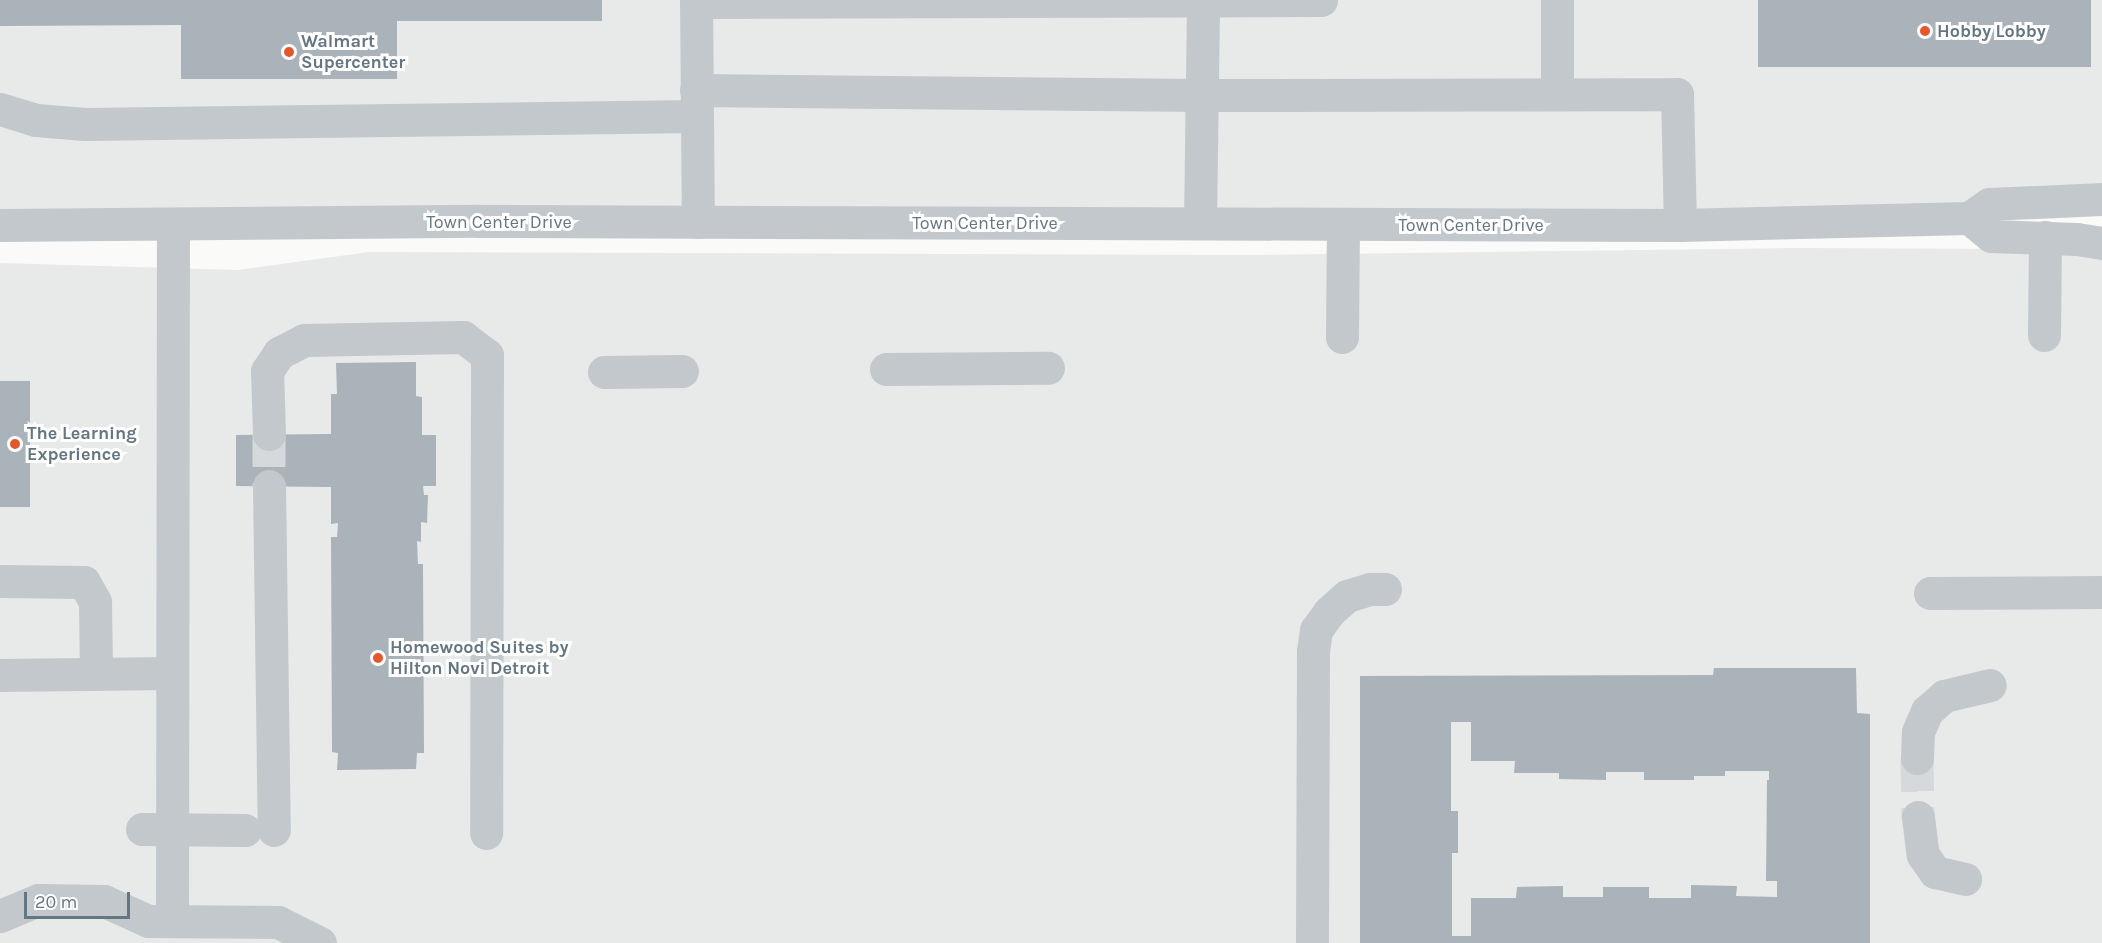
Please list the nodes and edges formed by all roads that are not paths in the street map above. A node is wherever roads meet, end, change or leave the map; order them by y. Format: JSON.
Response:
{"nodes":[{"id":1,"x":1321,"y":0,"type":"edge"},
{"id":2,"x":1557,"y":0,"type":"edge"},
{"id":3,"x":697,"y":1,"type":"edge"},
{"id":4,"x":1203,"y":1,"type":"edge"},
{"id":5,"x":1557,"y":94,"type":"junction"},
{"id":6,"x":1202,"y":95,"type":"junction"},
{"id":7,"x":696,"y":103,"type":"junction"},
{"id":8,"x":0,"y":109,"type":"edge"},
{"id":9,"x":2102,"y":199,"type":"edge"},
{"id":10,"x":1969,"y":218,"type":"junction"},
{"id":11,"x":698,"y":222,"type":"junction"},
{"id":12,"x":1200,"y":223,"type":"junction"},
{"id":13,"x":0,"y":225,"type":"edge"},
{"id":14,"x":173,"y":225,"type":"junction"},
{"id":15,"x":1343,"y":225,"type":"junction"},
{"id":16,"x":1680,"y":225,"type":"junction"},
{"id":17,"x":2045,"y":237,"type":"junction"},
{"id":18,"x":2102,"y":243,"type":"edge"},
{"id":19,"x":2044,"y":335,"type":"dead end"},
{"id":20,"x":1342,"y":338,"type":"dead end"},
{"id":21,"x":1048,"y":368,"type":"dead end"},
{"id":22,"x":886,"y":369,"type":"dead end"},
{"id":23,"x":682,"y":371,"type":"dead end"},
{"id":24,"x":604,"y":372,"type":"dead end"},
{"id":25,"x":269,"y":434,"type":"tunnel mouth"},
{"id":26,"x":269,"y":486,"type":"tunnel mouth"},
{"id":27,"x":0,"y":581,"type":"edge"},
{"id":28,"x":1385,"y":589,"type":"dead end"},
{"id":29,"x":2102,"y":592,"type":"edge"},
{"id":30,"x":1930,"y":593,"type":"dead end"},
{"id":31,"x":172,"y":672,"type":"junction"},
{"id":32,"x":96,"y":674,"type":"junction"},
{"id":33,"x":0,"y":675,"type":"edge"},
{"id":34,"x":1990,"y":685,"type":"dead end"},
{"id":35,"x":1917,"y":758,"type":"tunnel mouth"},
{"id":36,"x":1918,"y":817,"type":"tunnel mouth"},
{"id":37,"x":157,"y":829,"type":"junction"},
{"id":38,"x":486,"y":833,"type":"dead end"},
{"id":39,"x":1965,"y":879,"type":"dead end"},
{"id":40,"x":0,"y":916,"type":"edge"},
{"id":41,"x":172,"y":921,"type":"junction"},
{"id":42,"x":320,"y":943,"type":"edge"},
{"id":43,"x":1312,"y":943,"type":"edge"}],
"edges":[{"from":1,"to":4,"type":"street"},
{"from":2,"to":5,"type":"street"},
{"from":3,"to":4,"type":"street"},
{"from":3,"to":7,"type":"street"},
{"from":4,"to":6,"type":"street"},
{"from":5,"to":6,"type":"street"},
{"from":5,"to":16,"type":"street"},
{"from":6,"to":7,"type":"street"},
{"from":6,"to":12,"type":"street"},
{"from":7,"to":8,"type":"street"},
{"from":7,"to":11,"type":"street"},
{"from":9,"to":10,"type":"street","name":"Town Center Drive"},
{"from":10,"to":16,"type":"street","name":"Town Center Drive"},
{"from":10,"to":17,"type":"street"},
{"from":11,"to":12,"type":"street","name":"Town Center Drive"},
{"from":11,"to":14,"type":"street","name":"Town Center Drive"},
{"from":12,"to":15,"type":"street","name":"Town Center Drive"},
{"from":13,"to":14,"type":"street","name":"Town Center Drive"},
{"from":14,"to":31,"type":"street"},
{"from":15,"to":16,"type":"street","name":"Town Center Drive"},
{"from":15,"to":20,"type":"street"},
{"from":17,"to":18,"type":"street"},
{"from":17,"to":19,"type":"street"},
{"from":21,"to":22,"type":"street"},
{"from":23,"to":24,"type":"street"},
{"from":25,"to":38,"type":"street"},
{"from":26,"to":37,"type":"street"},
{"from":27,"to":32,"type":"street"},
{"from":28,"to":43,"type":"street"},
{"from":29,"to":30,"type":"street"},
{"from":31,"to":32,"type":"street"},
{"from":31,"to":37,"type":"street"},
{"from":32,"to":33,"type":"street"},
{"from":34,"to":35,"type":"street"},
{"from":36,"to":39,"type":"street"},
{"from":37,"to":41,"type":"street"},
{"from":40,"to":41,"type":"street"},
{"from":41,"to":42,"type":"street"}]}
